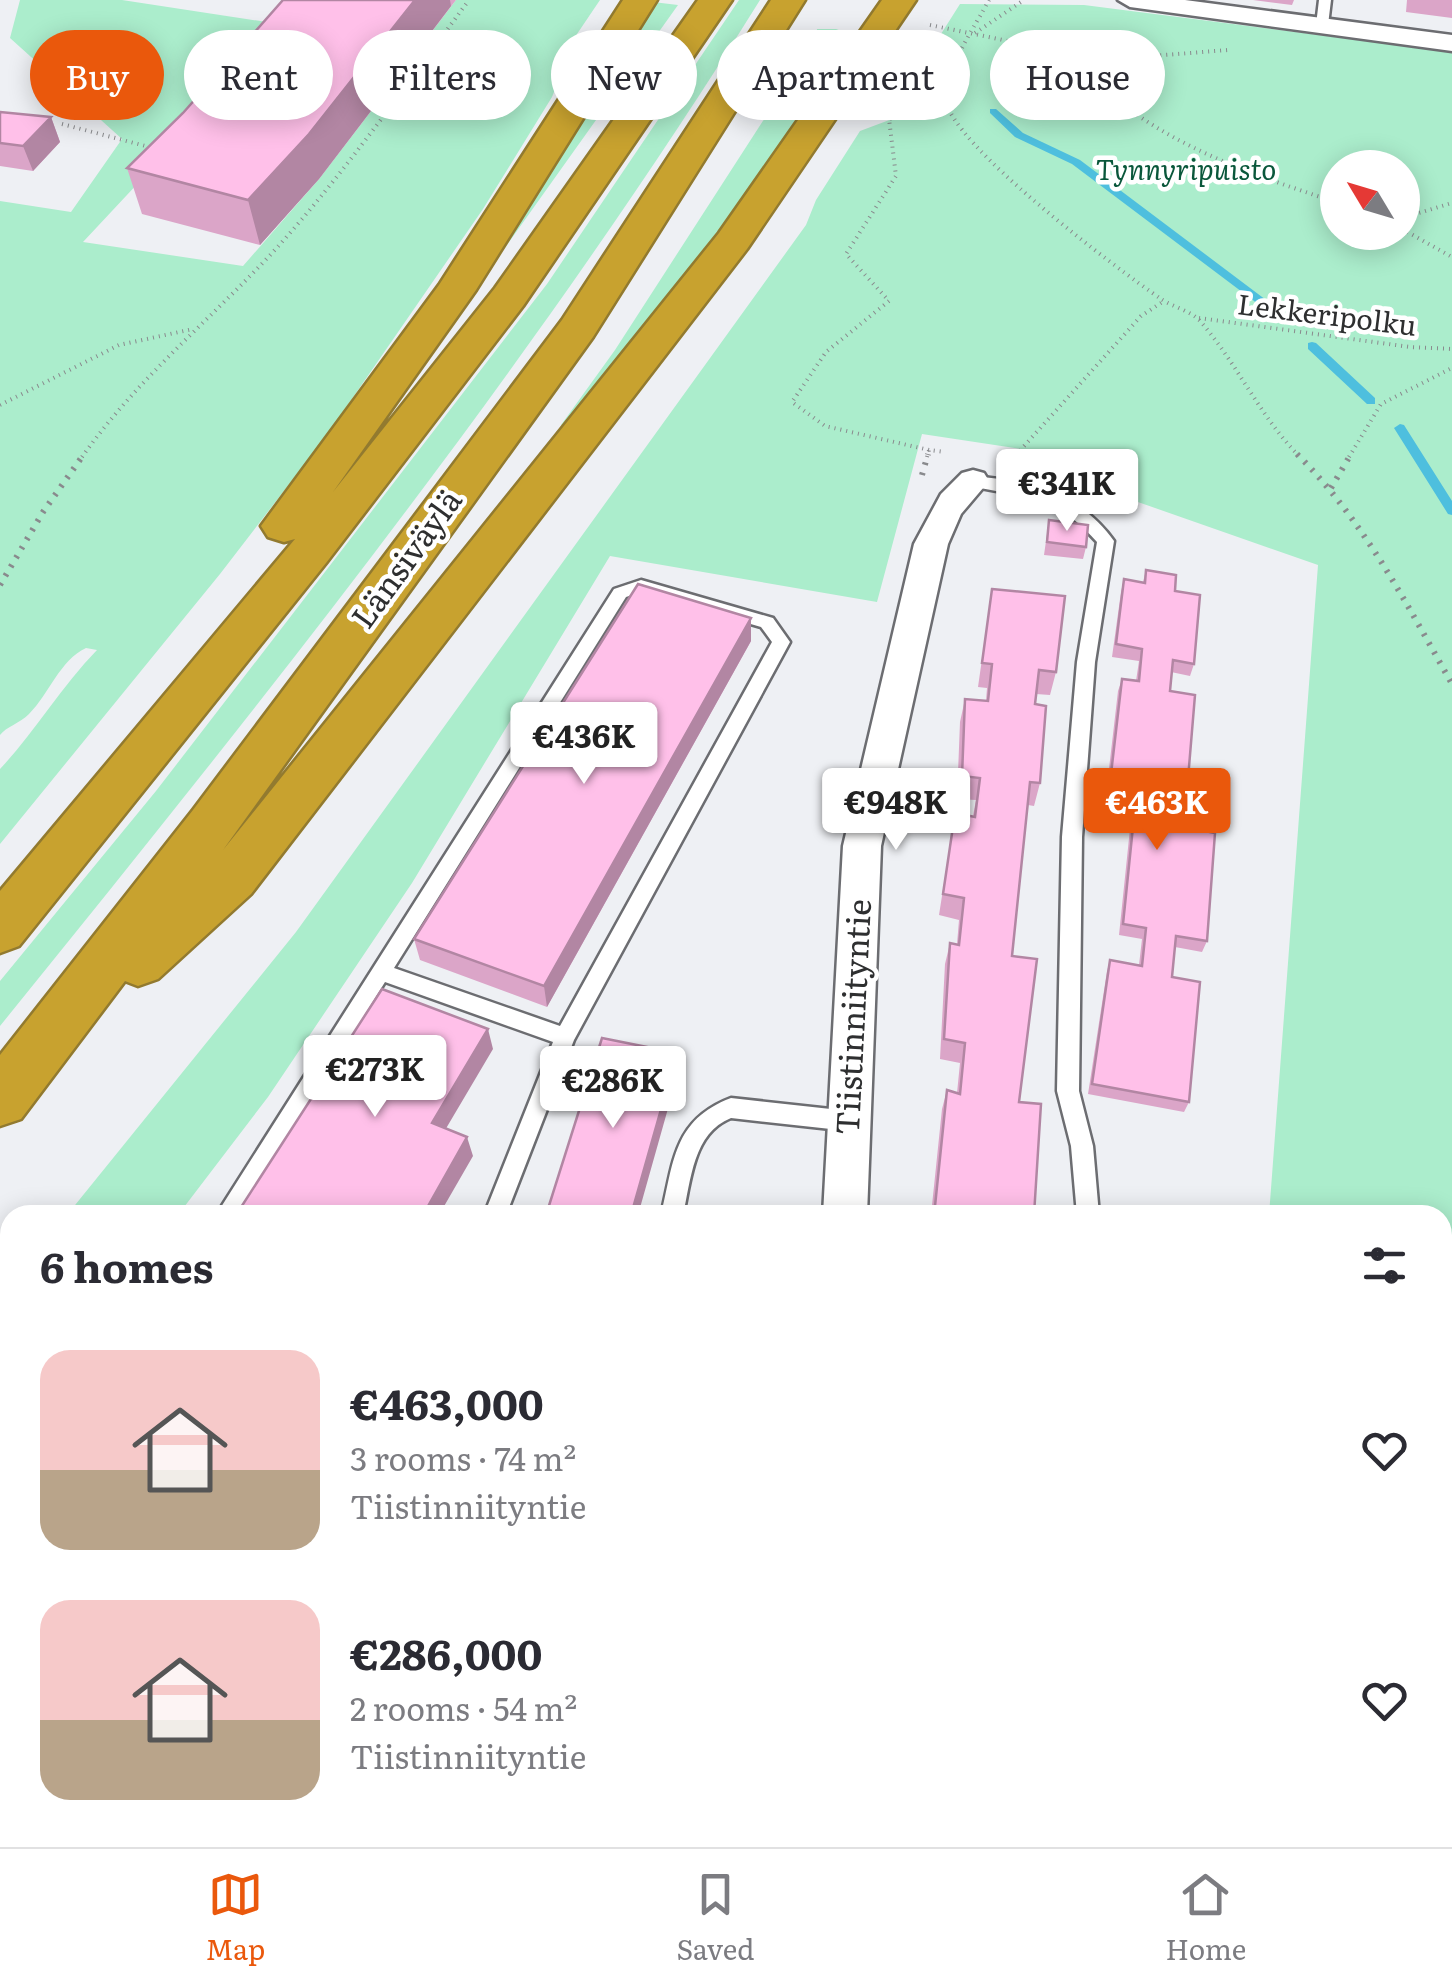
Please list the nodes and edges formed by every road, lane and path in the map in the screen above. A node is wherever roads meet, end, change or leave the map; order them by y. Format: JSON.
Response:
{"nodes":[{"id":1,"x":469,"y":0,"type":"edge"},
{"id":2,"x":640,"y":0,"type":"edge"},
{"id":3,"x":715,"y":0,"type":"edge"},
{"id":4,"x":788,"y":0,"type":"edge"},
{"id":5,"x":989,"y":0,"type":"edge"},
{"id":6,"x":1024,"y":0,"type":"edge"},
{"id":7,"x":1130,"y":0,"type":"edge"},
{"id":8,"x":905,"y":8,"type":"edge"},
{"id":9,"x":1324,"y":13,"type":"edge"},
{"id":10,"x":974,"y":34,"type":"junction"},
{"id":11,"x":990,"y":37,"type":"edge"},
{"id":12,"x":970,"y":41,"type":"edge"},
{"id":13,"x":1452,"y":43,"type":"edge"},
{"id":14,"x":1246,"y":48,"type":"dead end"},
{"id":15,"x":1165,"y":55,"type":"edge"},
{"id":16,"x":889,"y":120,"type":"edge"},
{"id":17,"x":952,"y":120,"type":"edge"},
{"id":18,"x":1143,"y":120,"type":"edge"},
{"id":19,"x":62,"y":124,"type":"dead end"},
{"id":20,"x":158,"y":149,"type":"edge"},
{"id":21,"x":1320,"y":197,"type":"edge"},
{"id":22,"x":1452,"y":203,"type":"edge"},
{"id":23,"x":1420,"y":213,"type":"edge"},
{"id":24,"x":1420,"y":239,"type":"edge"},
{"id":25,"x":1452,"y":256,"type":"edge"},
{"id":26,"x":1164,"y":301,"type":"junction"},
{"id":27,"x":1198,"y":318,"type":"junction"},
{"id":28,"x":193,"y":329,"type":"junction"},
{"id":29,"x":1452,"y":348,"type":"edge"},
{"id":30,"x":1452,"y":368,"type":"edge"},
{"id":31,"x":0,"y":405,"type":"edge"},
{"id":32,"x":929,"y":450,"type":"dead end"},
{"id":33,"x":973,"y":481,"type":"joint"},
{"id":34,"x":1014,"y":484,"type":"junction"},
{"id":35,"x":1330,"y":488,"type":"junction"},
{"id":36,"x":0,"y":585,"type":"edge"},
{"id":37,"x":1452,"y":684,"type":"edge"},
{"id":38,"x":135,"y":767,"type":"junction"},
{"id":39,"x":0,"y":930,"type":"edge"},
{"id":40,"x":380,"y":972,"type":"junction"},
{"id":41,"x":566,"y":1037,"type":"junction"},
{"id":42,"x":46,"y":1044,"type":"junction"},
{"id":43,"x":0,"y":1100,"type":"edge"},
{"id":44,"x":849,"y":1121,"type":"junction"},
{"id":45,"x":233,"y":1205,"type":"edge"},
{"id":46,"x":498,"y":1205,"type":"edge"},
{"id":47,"x":675,"y":1205,"type":"edge"},
{"id":48,"x":845,"y":1205,"type":"edge"},
{"id":49,"x":1087,"y":1205,"type":"edge"}],
"edges":[{"from":1,"to":28,"type":"path"},
{"from":2,"to":38,"type":"highway"},
{"from":3,"to":38,"type":"highway"},
{"from":4,"to":42,"type":"highway","name":"Länsiväylä"},
{"from":5,"to":10,"type":"path"},
{"from":6,"to":10,"type":"path"},
{"from":7,"to":9,"type":"street"},
{"from":8,"to":10,"type":"path"},
{"from":8,"to":42,"type":"highway"},
{"from":9,"to":13,"type":"street"},
{"from":10,"to":11,"type":"path"},
{"from":10,"to":12,"type":"path"},
{"from":14,"to":15,"type":"path"},
{"from":16,"to":32,"type":"path"},
{"from":17,"to":26,"type":"path"},
{"from":18,"to":21,"type":"path"},
{"from":19,"to":20,"type":"path"},
{"from":22,"to":23,"type":"path"},
{"from":24,"to":25,"type":"path"},
{"from":26,"to":27,"type":"path"},
{"from":26,"to":34,"type":"path"},
{"from":27,"to":29,"type":"path","name":"Lekkeripolku"},
{"from":27,"to":35,"type":"path"},
{"from":28,"to":31,"type":"path"},
{"from":28,"to":36,"type":"path"},
{"from":30,"to":35,"type":"path"},
{"from":33,"to":34,"type":"lane"},
{"from":33,"to":44,"type":"street","name":"Tiistinniityntie"},
{"from":34,"to":49,"type":"lane"},
{"from":35,"to":37,"type":"path"},
{"from":38,"to":39,"type":"highway"},
{"from":40,"to":41,"type":"lane"},
{"from":40,"to":41,"type":"lane"},
{"from":40,"to":45,"type":"lane"},
{"from":41,"to":46,"type":"lane"},
{"from":42,"to":43,"type":"highway","name":"Länsiväylä"},
{"from":44,"to":47,"type":"lane"},
{"from":44,"to":48,"type":"street","name":"Tiistinniityntie"}]}
